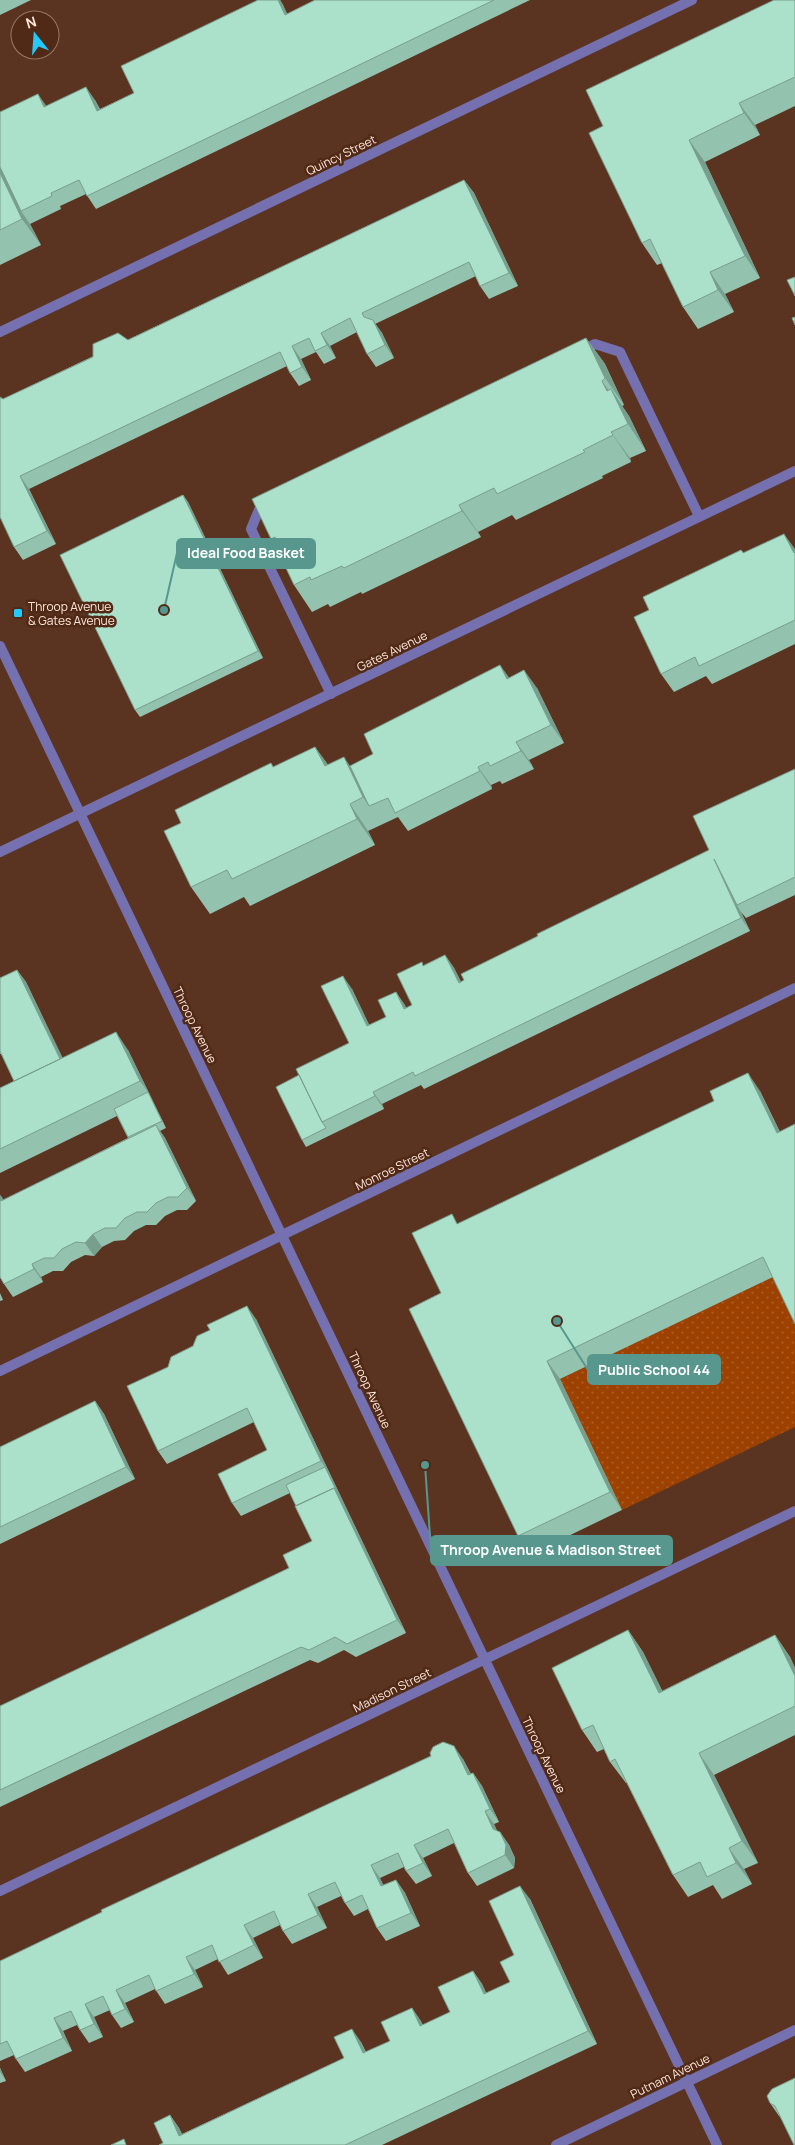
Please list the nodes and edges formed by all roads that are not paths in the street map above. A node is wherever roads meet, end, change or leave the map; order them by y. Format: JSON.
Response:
{"nodes":[{"id":1,"x":692,"y":0,"type":"edge"},
{"id":2,"x":0,"y":332,"type":"edge"},
{"id":3,"x":568,"y":357,"type":"edge"},
{"id":4,"x":795,"y":471,"type":"edge"},
{"id":5,"x":278,"y":496,"type":"edge"},
{"id":6,"x":699,"y":516,"type":"junction"},
{"id":7,"x":0,"y":646,"type":"edge"},
{"id":8,"x":331,"y":694,"type":"junction"},
{"id":9,"x":80,"y":814,"type":"junction"},
{"id":10,"x":0,"y":852,"type":"edge"},
{"id":11,"x":795,"y":988,"type":"edge"},
{"id":12,"x":282,"y":1236,"type":"junction"},
{"id":13,"x":0,"y":1371,"type":"edge"},
{"id":14,"x":795,"y":1510,"type":"edge"},
{"id":15,"x":484,"y":1659,"type":"junction"},
{"id":16,"x":0,"y":1891,"type":"edge"},
{"id":17,"x":795,"y":2030,"type":"edge"},
{"id":18,"x":687,"y":2082,"type":"junction"},
{"id":19,"x":556,"y":2145,"type":"edge"},
{"id":20,"x":717,"y":2145,"type":"edge"}],
"edges":[{"from":1,"to":2,"type":"street","name":"Quincy Street"},
{"from":3,"to":6,"type":"street"},
{"from":4,"to":6,"type":"street","name":"Gates Avenue"},
{"from":5,"to":8,"type":"street"},
{"from":6,"to":8,"type":"street","name":"Gates Avenue"},
{"from":7,"to":9,"type":"street","name":"Throop Avenue"},
{"from":8,"to":9,"type":"street","name":"Gates Avenue"},
{"from":9,"to":10,"type":"street","name":"Gates Avenue"},
{"from":9,"to":12,"type":"street","name":"Throop Avenue"},
{"from":11,"to":12,"type":"street","name":"Monroe Street"},
{"from":12,"to":13,"type":"street","name":"Monroe Street"},
{"from":12,"to":15,"type":"street","name":"Throop Avenue"},
{"from":14,"to":15,"type":"street","name":"Madison Street"},
{"from":15,"to":16,"type":"street","name":"Madison Street"},
{"from":15,"to":18,"type":"street","name":"Throop Avenue"},
{"from":17,"to":18,"type":"street","name":"Putnam Avenue"},
{"from":18,"to":19,"type":"street","name":"Putnam Avenue"},
{"from":18,"to":20,"type":"street","name":"Throop Avenue"}]}
